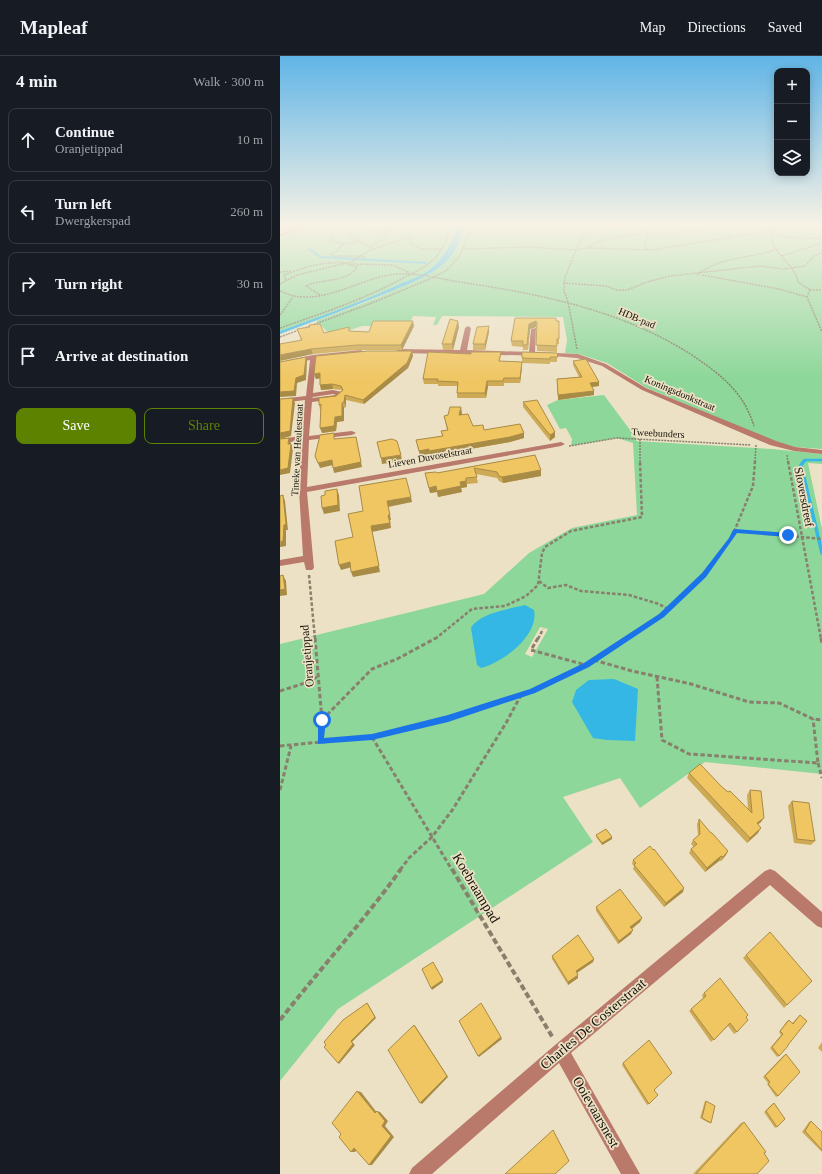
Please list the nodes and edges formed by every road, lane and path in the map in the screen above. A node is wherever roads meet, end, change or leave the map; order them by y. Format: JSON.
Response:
{"nodes":[{"id":1,"x":284,"y":276,"type":"edge"},
{"id":2,"x":296,"y":276,"type":"edge"},
{"id":3,"x":345,"y":276,"type":"edge"},
{"id":4,"x":386,"y":276,"type":"edge"},
{"id":5,"x":409,"y":276,"type":"edge"},
{"id":6,"x":419,"y":276,"type":"edge"},
{"id":7,"x":435,"y":276,"type":"edge"},
{"id":8,"x":566,"y":276,"type":"edge"},
{"id":9,"x":669,"y":276,"type":"edge"},
{"id":10,"x":709,"y":276,"type":"edge"},
{"id":11,"x":798,"y":276,"type":"edge"},
{"id":12,"x":432,"y":278,"type":"junction"},
{"id":13,"x":286,"y":280,"type":"junction"},
{"id":14,"x":563,"y":283,"type":"junction"},
{"id":15,"x":280,"y":284,"type":"edge"},
{"id":16,"x":810,"y":290,"type":"junction"},
{"id":17,"x":822,"y":290,"type":"edge"},
{"id":18,"x":280,"y":291,"type":"edge"},
{"id":19,"x":320,"y":295,"type":"junction"},
{"id":20,"x":293,"y":297,"type":"junction"},
{"id":21,"x":807,"y":297,"type":"junction"},
{"id":22,"x":568,"y":302,"type":"junction"},
{"id":23,"x":280,"y":316,"type":"edge"},
{"id":24,"x":280,"y":328,"type":"edge"},
{"id":25,"x":468,"y":328,"type":"dead end"},
{"id":26,"x":534,"y":329,"type":"edge"},
{"id":27,"x":822,"y":332,"type":"edge"},
{"id":28,"x":280,"y":337,"type":"edge"},
{"id":29,"x":369,"y":352,"type":"edge"},
{"id":30,"x":389,"y":352,"type":"edge"},
{"id":31,"x":463,"y":353,"type":"junction"},
{"id":32,"x":532,"y":354,"type":"junction"},
{"id":33,"x":578,"y":356,"type":"junction"},
{"id":34,"x":313,"y":357,"type":"junction"},
{"id":35,"x":280,"y":364,"type":"edge"},
{"id":36,"x":309,"y":398,"type":"junction"},
{"id":37,"x":280,"y":401,"type":"edge"},
{"id":38,"x":352,"y":433,"type":"dead end"},
{"id":39,"x":757,"y":436,"type":"junction"},
{"id":40,"x":305,"y":438,"type":"junction"},
{"id":41,"x":640,"y":439,"type":"junction"},
{"id":42,"x":280,"y":441,"type":"edge"},
{"id":43,"x":561,"y":444,"type":"joint"},
{"id":44,"x":785,"y":447,"type":"junction"},
{"id":45,"x":822,"y":452,"type":"edge"},
{"id":46,"x":303,"y":490,"type":"junction"},
{"id":47,"x":735,"y":531,"type":"junction"},
{"id":48,"x":803,"y":537,"type":"junction"},
{"id":49,"x":822,"y":539,"type":"edge"},
{"id":50,"x":309,"y":558,"type":"junction"},
{"id":51,"x":280,"y":564,"type":"edge"},
{"id":52,"x":309,"y":568,"type":"joint"},
{"id":53,"x":538,"y":581,"type":"junction"},
{"id":54,"x":668,"y":609,"type":"junction"},
{"id":55,"x":543,"y":630,"type":"dead end"},
{"id":56,"x":822,"y":645,"type":"edge"},
{"id":57,"x":594,"y":660,"type":"junction"},
{"id":58,"x":586,"y":665,"type":"junction"},
{"id":59,"x":657,"y":676,"type":"junction"},
{"id":60,"x":317,"y":677,"type":"junction"},
{"id":61,"x":280,"y":691,"type":"edge"},
{"id":62,"x":521,"y":695,"type":"junction"},
{"id":63,"x":813,"y":719,"type":"junction"},
{"id":64,"x":322,"y":720,"type":"junction"},
{"id":65,"x":822,"y":720,"type":"edge"},
{"id":66,"x":372,"y":737,"type":"junction"},
{"id":67,"x":320,"y":742,"type":"junction"},
{"id":68,"x":280,"y":746,"type":"edge"},
{"id":69,"x":291,"y":746,"type":"junction"},
{"id":70,"x":818,"y":763,"type":"junction"},
{"id":71,"x":822,"y":778,"type":"edge"},
{"id":72,"x":280,"y":790,"type":"edge"},
{"id":73,"x":432,"y":837,"type":"junction"},
{"id":74,"x":822,"y":921,"type":"edge"},
{"id":75,"x":280,"y":1020,"type":"edge"},
{"id":76,"x":561,"y":1051,"type":"junction"},
{"id":77,"x":418,"y":1174,"type":"edge"},
{"id":78,"x":631,"y":1174,"type":"edge"}],
"edges":[{"from":1,"to":13,"type":"path"},
{"from":2,"to":13,"type":"path"},
{"from":3,"to":19,"type":"path"},
{"from":4,"to":19,"type":"path"},
{"from":5,"to":24,"type":"path"},
{"from":6,"to":12,"type":"path","name":"HDB-pad"},
{"from":7,"to":12,"type":"path"},
{"from":8,"to":14,"type":"path"},
{"from":9,"to":14,"type":"path"},
{"from":10,"to":21,"type":"path"},
{"from":11,"to":16,"type":"path"},
{"from":12,"to":22,"type":"path","name":"HDB-pad"},
{"from":12,"to":28,"type":"path"},
{"from":13,"to":15,"type":"path"},
{"from":14,"to":22,"type":"path"},
{"from":16,"to":17,"type":"path"},
{"from":16,"to":21,"type":"path"},
{"from":18,"to":20,"type":"path"},
{"from":19,"to":20,"type":"path"},
{"from":20,"to":23,"type":"path"},
{"from":21,"to":27,"type":"path"},
{"from":22,"to":33,"type":"path"},
{"from":22,"to":39,"type":"path","name":"HDB-pad"},
{"from":25,"to":31,"type":"street"},
{"from":26,"to":32,"type":"street"},
{"from":29,"to":34,"type":"street"},
{"from":30,"to":31,"type":"street","name":"Koningsdonkstraat"},
{"from":31,"to":32,"type":"street","name":"Koningsdonkstraat"},
{"from":32,"to":33,"type":"street","name":"Koningsdonkstraat"},
{"from":33,"to":39,"type":"street","name":"Koningsdonkstraat"},
{"from":34,"to":35,"type":"street"},
{"from":34,"to":36,"type":"street","name":"Tineke van Heulestraat"},
{"from":36,"to":37,"type":"street"},
{"from":36,"to":40,"type":"street","name":"Tineke van Heulestraat"},
{"from":38,"to":40,"type":"street"},
{"from":39,"to":44,"type":"street","name":"Koningsdonkstraat"},
{"from":40,"to":42,"type":"street"},
{"from":40,"to":46,"type":"street","name":"Tineke van Heulestraat"},
{"from":41,"to":43,"type":"path","name":"Tweebunders"},
{"from":41,"to":47,"type":"path","name":"Tweebunders"},
{"from":41,"to":53,"type":"path"},
{"from":43,"to":46,"type":"street","name":"Lieven Duvoselstraat"},
{"from":44,"to":45,"type":"street","name":"Koningsdonkstraat"},
{"from":44,"to":48,"type":"path","name":"Sloversdreef"},
{"from":46,"to":50,"type":"street","name":"Tineke van Heulestraat"},
{"from":47,"to":48,"type":"path"},
{"from":47,"to":54,"type":"path"},
{"from":48,"to":49,"type":"path"},
{"from":48,"to":56,"type":"path","name":"Sloversdreef"},
{"from":50,"to":51,"type":"street"},
{"from":50,"to":52,"type":"street","name":"Tineke van Heulestraat"},
{"from":52,"to":60,"type":"path","name":"Oranjetippad"},
{"from":53,"to":54,"type":"path"},
{"from":53,"to":64,"type":"path"},
{"from":54,"to":57,"type":"path"},
{"from":55,"to":58,"type":"path"},
{"from":57,"to":58,"type":"path"},
{"from":57,"to":59,"type":"path"},
{"from":58,"to":62,"type":"path"},
{"from":59,"to":63,"type":"path"},
{"from":59,"to":70,"type":"path"},
{"from":60,"to":61,"type":"path"},
{"from":60,"to":64,"type":"path","name":"Oranjetippad"},
{"from":62,"to":66,"type":"path"},
{"from":62,"to":73,"type":"path"},
{"from":63,"to":65,"type":"path"},
{"from":63,"to":70,"type":"path"},
{"from":64,"to":67,"type":"path","name":"Oranjetippad"},
{"from":66,"to":67,"type":"path"},
{"from":66,"to":73,"type":"path","name":"Koebraampad"},
{"from":67,"to":69,"type":"path"},
{"from":68,"to":69,"type":"path"},
{"from":69,"to":72,"type":"path"},
{"from":70,"to":71,"type":"path"},
{"from":73,"to":75,"type":"path"},
{"from":73,"to":76,"type":"path","name":"Koebraampad"},
{"from":74,"to":76,"type":"street","name":"Charles De Costerstraat"},
{"from":76,"to":77,"type":"street","name":"Charles De Costerstraat"},
{"from":76,"to":78,"type":"street","name":"Ooievaarsnest"}]}
